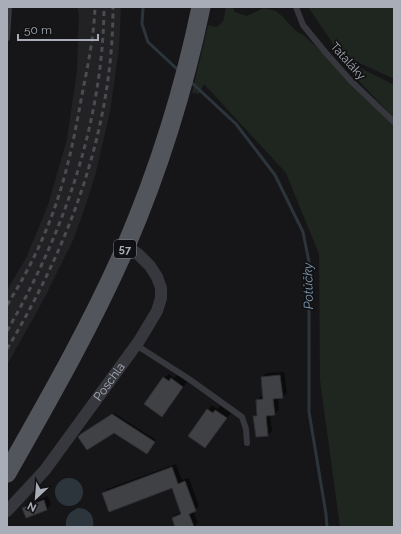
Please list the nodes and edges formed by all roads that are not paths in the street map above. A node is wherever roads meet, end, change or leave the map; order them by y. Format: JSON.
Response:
{"nodes":[{"id":1,"x":9,"y":7,"type":"edge"},
{"id":2,"x":201,"y":7,"type":"edge"},
{"id":3,"x":296,"y":7,"type":"edge"},
{"id":4,"x":7,"y":38,"type":"edge"},
{"id":5,"x":394,"y":122,"type":"edge"},
{"id":6,"x":126,"y":246,"type":"junction"},
{"id":7,"x":136,"y":345,"type":"junction"},
{"id":8,"x":247,"y":443,"type":"dead end"},
{"id":9,"x":7,"y":473,"type":"edge"},
{"id":10,"x":7,"y":511,"type":"edge"}],
"edges":[{"from":1,"to":4,"type":"lane"},
{"from":2,"to":6,"type":"main road","number":"57"},
{"from":3,"to":5,"type":"lane","name":"Tataláky"},
{"from":6,"to":7,"type":"street","name":"Poschla"},
{"from":6,"to":9,"type":"main road","number":"57"},
{"from":7,"to":8,"type":"lane"},
{"from":7,"to":10,"type":"street","name":"Poschla"}]}
